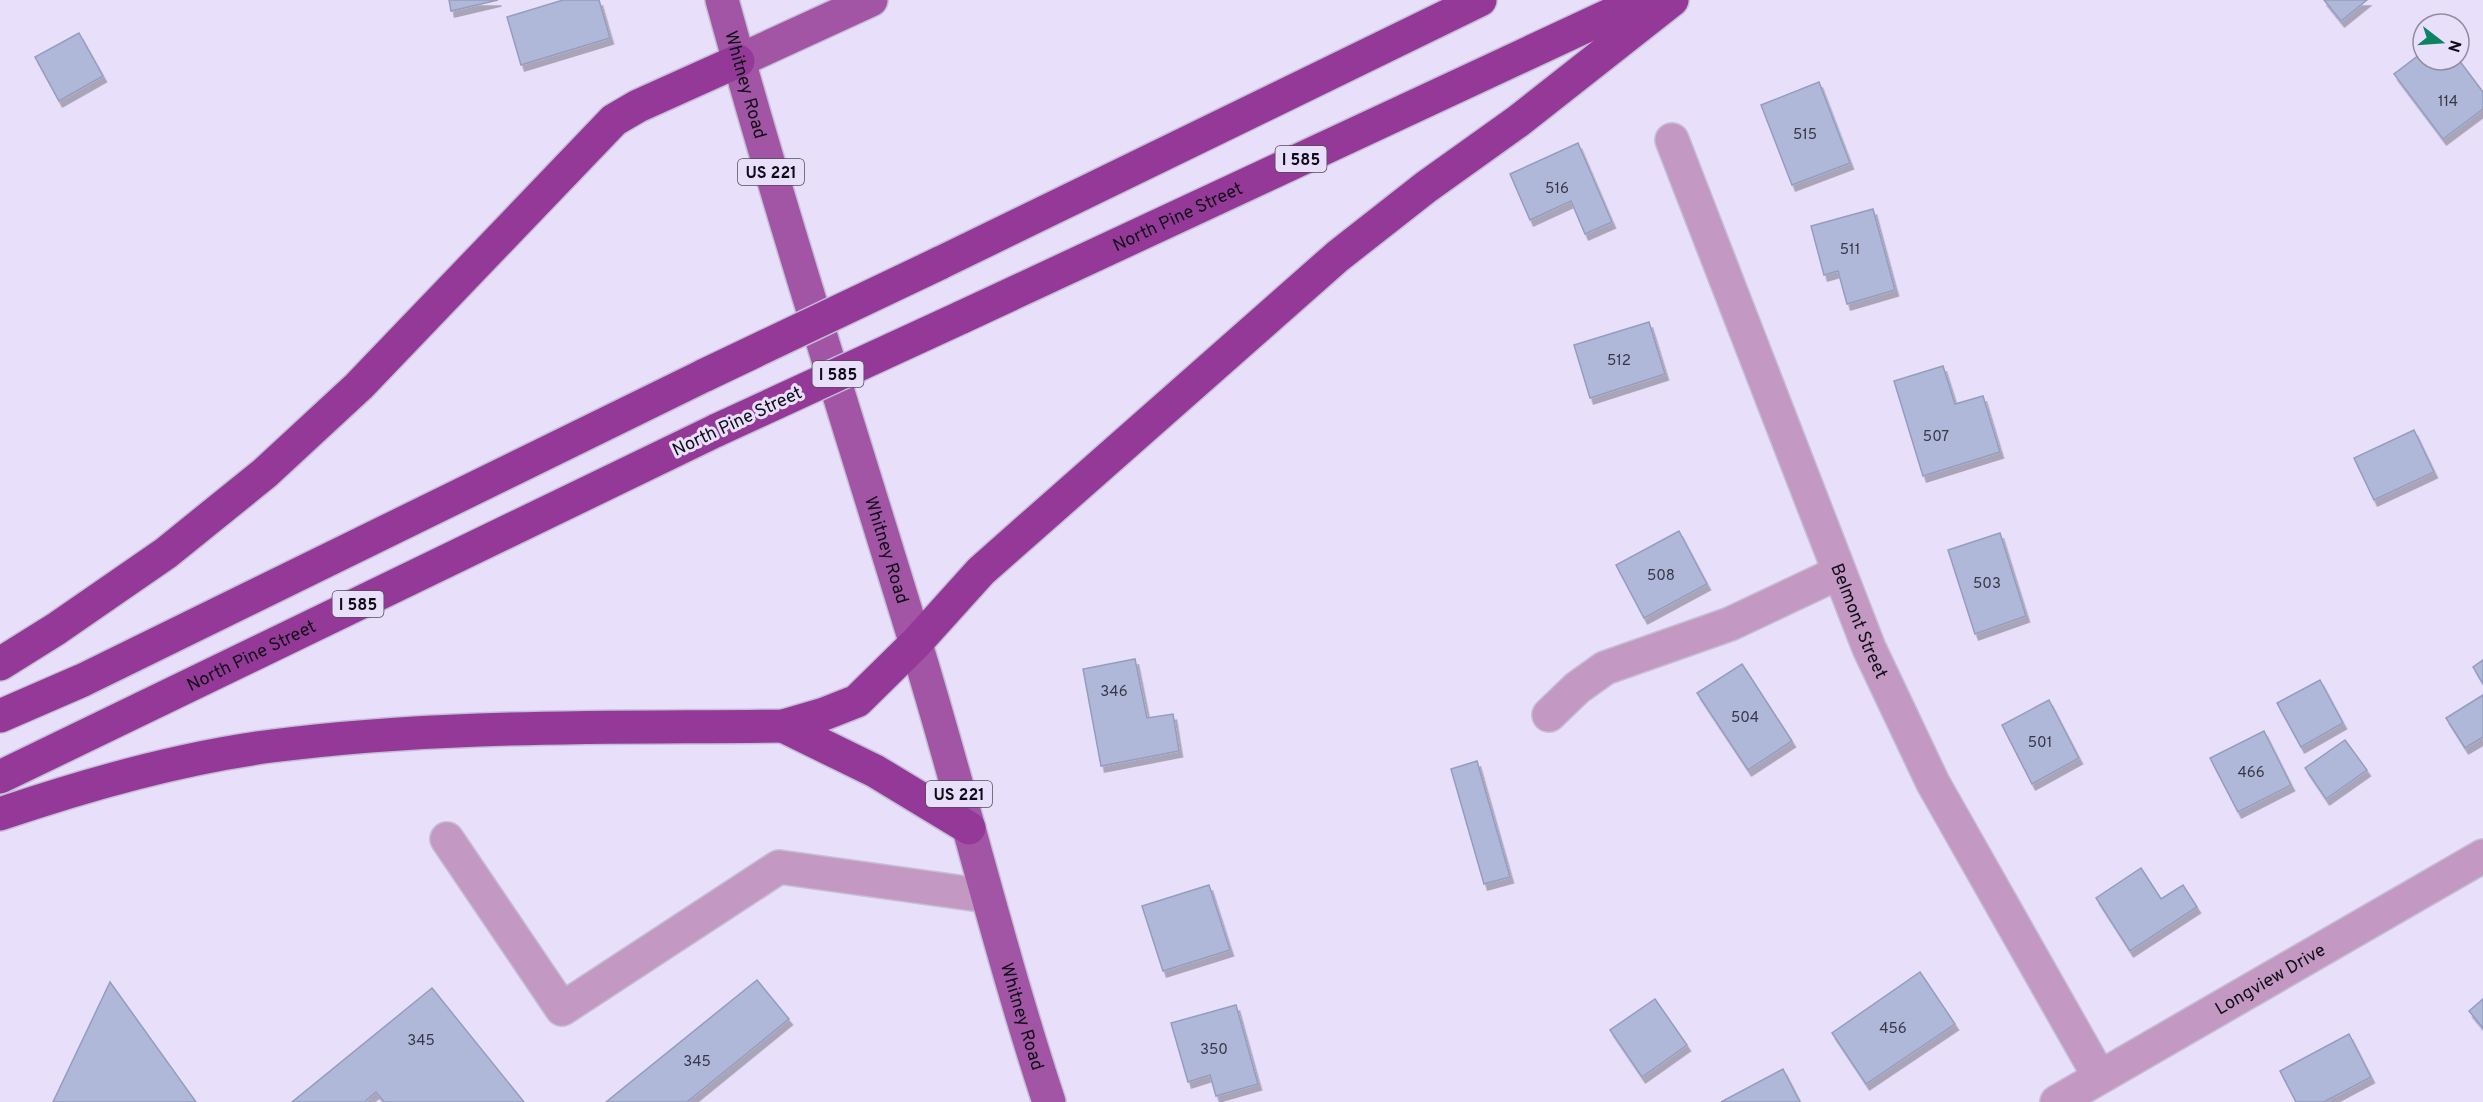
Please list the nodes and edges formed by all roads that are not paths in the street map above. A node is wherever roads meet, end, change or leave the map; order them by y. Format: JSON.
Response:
{"nodes":[{"id":1,"x":722,"y":0,"type":"edge"},
{"id":2,"x":871,"y":0,"type":"edge"},
{"id":3,"x":1480,"y":0,"type":"edge"},
{"id":4,"x":1642,"y":0,"type":"edge"},
{"id":5,"x":1672,"y":0,"type":"edge"},
{"id":6,"x":738,"y":61,"type":"junction"},
{"id":7,"x":1672,"y":140,"type":"dead end"},
{"id":8,"x":1838,"y":573,"type":"junction"},
{"id":9,"x":916,"y":643,"type":"junction"},
{"id":10,"x":0,"y":664,"type":"edge"},
{"id":11,"x":1549,"y":715,"type":"dead end"},
{"id":12,"x":0,"y":716,"type":"edge"},
{"id":13,"x":783,"y":726,"type":"junction"},
{"id":14,"x":0,"y":777,"type":"edge"},
{"id":15,"x":0,"y":814,"type":"edge"},
{"id":16,"x":969,"y":828,"type":"junction"},
{"id":17,"x":447,"y":838,"type":"dead end"},
{"id":18,"x":2483,"y":856,"type":"edge"},
{"id":19,"x":987,"y":896,"type":"junction"},
{"id":20,"x":2099,"y":1076,"type":"junction"},
{"id":21,"x":1049,"y":1102,"type":"edge"},
{"id":22,"x":2057,"y":1102,"type":"edge"}],
"edges":[{"from":1,"to":6,"type":"main road","name":"Whitney Road","number":"US 221"},
{"from":2,"to":6,"type":"main road"},
{"from":3,"to":12,"type":"highway","bridge":true},
{"from":4,"to":14,"type":"highway","name":"North Pine Street","number":"I 585","bridge":true},
{"from":5,"to":9,"type":"highway"},
{"from":6,"to":9,"type":"main road","name":"Whitney Road","number":"US 221"},
{"from":6,"to":10,"type":"highway"},
{"from":7,"to":8,"type":"street","name":"Belmont Street"},
{"from":8,"to":11,"type":"street"},
{"from":8,"to":20,"type":"street","name":"Belmont Street"},
{"from":9,"to":13,"type":"highway"},
{"from":9,"to":16,"type":"main road","name":"Whitney Road","number":"US 221"},
{"from":13,"to":15,"type":"highway"},
{"from":13,"to":16,"type":"highway"},
{"from":16,"to":19,"type":"main road","name":"Whitney Road","number":"US 221"},
{"from":17,"to":19,"type":"street"},
{"from":18,"to":20,"type":"street","name":"Longview Drive"},
{"from":19,"to":21,"type":"main road","name":"Whitney Road","number":"US 221"},
{"from":20,"to":22,"type":"street","name":"Longview Drive"}]}
